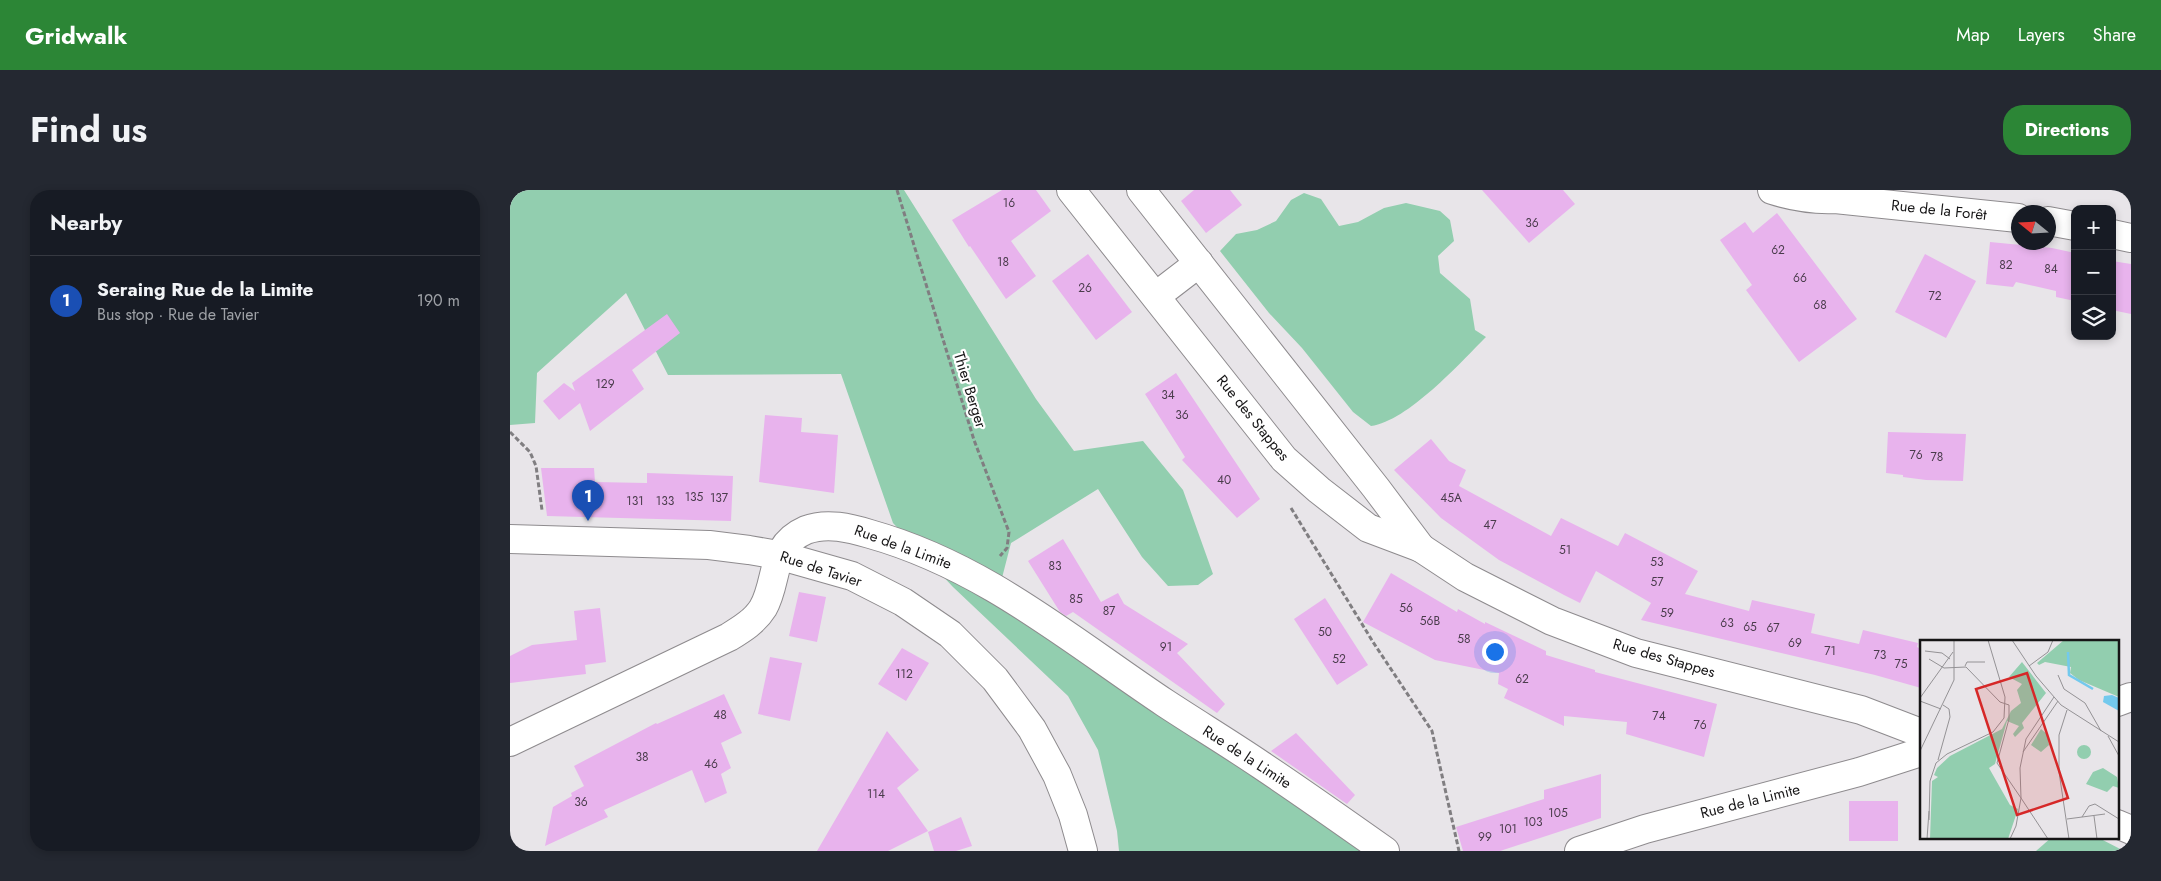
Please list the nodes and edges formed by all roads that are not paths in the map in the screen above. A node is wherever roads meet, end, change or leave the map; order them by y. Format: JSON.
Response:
{"nodes":[{"id":1,"x":1071,"y":190,"type":"edge"},
{"id":2,"x":1141,"y":190,"type":"edge"},
{"id":3,"x":1783,"y":194,"type":"edge"},
{"id":4,"x":2011,"y":217,"type":"edge"},
{"id":5,"x":2056,"y":222,"type":"edge"},
{"id":6,"x":2071,"y":225,"type":"edge"},
{"id":7,"x":2116,"y":235,"type":"edge"},
{"id":8,"x":2131,"y":238,"type":"edge"},
{"id":9,"x":1199,"y":263,"type":"junction"},
{"id":10,"x":1156,"y":296,"type":"junction"},
{"id":11,"x":510,"y":539,"type":"edge"},
{"id":12,"x":1421,"y":548,"type":"junction"},
{"id":13,"x":778,"y":555,"type":"junction"},
{"id":14,"x":2131,"y":697,"type":"edge"},
{"id":15,"x":2118,"y":702,"type":"edge"},
{"id":16,"x":1920,"y":733,"type":"edge"},
{"id":17,"x":510,"y":742,"type":"edge"},
{"id":18,"x":1920,"y":752,"type":"edge"},
{"id":19,"x":2118,"y":824,"type":"edge"},
{"id":20,"x":2131,"y":830,"type":"edge"},
{"id":21,"x":1083,"y":851,"type":"edge"},
{"id":22,"x":1385,"y":851,"type":"edge"},
{"id":23,"x":1579,"y":851,"type":"edge"}],
"edges":[{"from":1,"to":10,"type":"street","name":"Rue des Stappes"},
{"from":2,"to":9,"type":"street","name":"Rue des Stappes"},
{"from":3,"to":4,"type":"street","name":"Rue de la Forêt"},
{"from":5,"to":6,"type":"street"},
{"from":7,"to":8,"type":"street"},
{"from":9,"to":10,"type":"street"},
{"from":9,"to":12,"type":"street","name":"Rue des Stappes"},
{"from":10,"to":12,"type":"street","name":"Rue des Stappes"},
{"from":11,"to":13,"type":"street","name":"Rue de Tavier"},
{"from":12,"to":16,"type":"street","name":"Rue des Stappes"},
{"from":13,"to":17,"type":"street","name":"Rue de la Limite"},
{"from":13,"to":21,"type":"street","name":"Rue de Tavier"},
{"from":13,"to":22,"type":"street","name":"Rue de la Limite"},
{"from":14,"to":15,"type":"street"},
{"from":18,"to":23,"type":"street","name":"Rue de la Limite"},
{"from":19,"to":20,"type":"street"}]}
